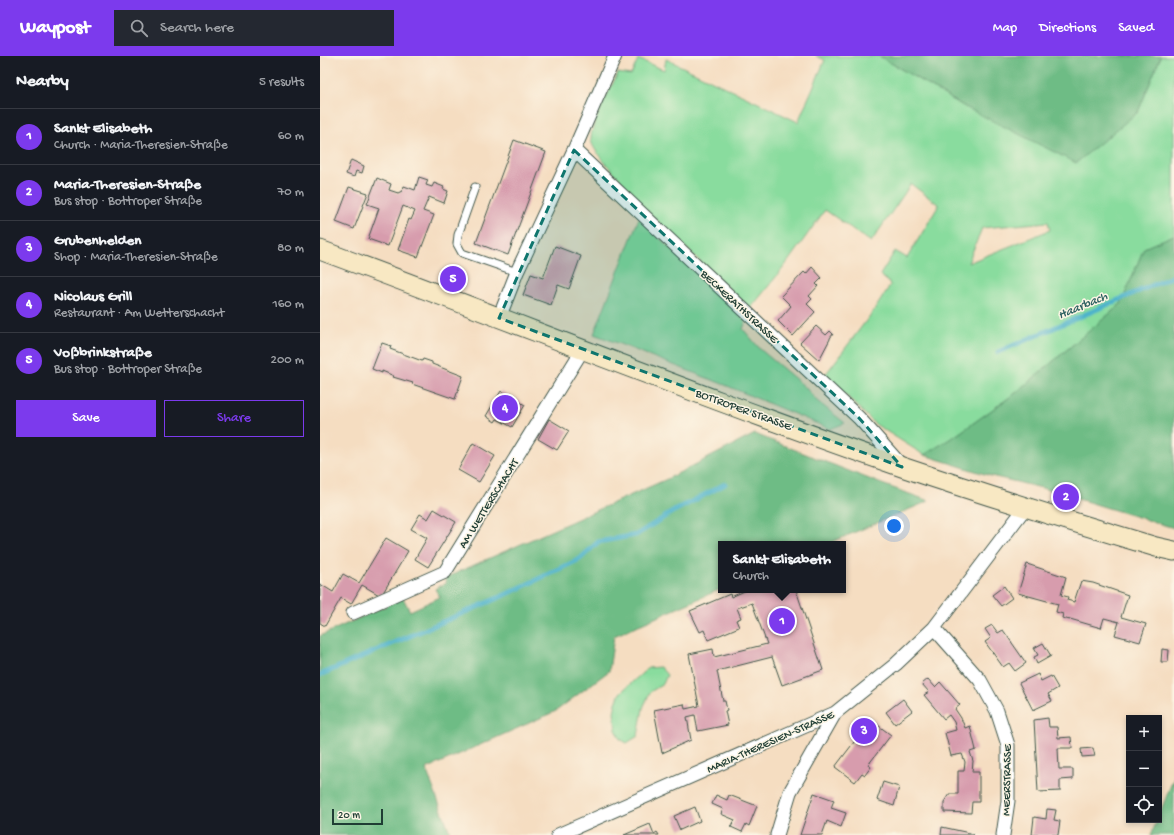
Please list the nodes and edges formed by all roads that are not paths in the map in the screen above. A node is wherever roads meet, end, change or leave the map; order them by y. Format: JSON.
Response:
{"nodes":[{"id":1,"x":615,"y":56,"type":"edge"},
{"id":2,"x":574,"y":150,"type":"junction"},
{"id":3,"x":474,"y":187,"type":"dead end"},
{"id":4,"x":320,"y":250,"type":"edge"},
{"id":5,"x":518,"y":272,"type":"junction"},
{"id":6,"x":499,"y":318,"type":"junction"},
{"id":7,"x":583,"y":349,"type":"junction"},
{"id":8,"x":902,"y":467,"type":"junction"},
{"id":9,"x":1025,"y":508,"type":"junction"},
{"id":10,"x":1174,"y":551,"type":"edge"},
{"id":11,"x":353,"y":613,"type":"dead end"},
{"id":12,"x":934,"y":628,"type":"junction"},
{"id":13,"x":835,"y":713,"type":"junction"},
{"id":14,"x":558,"y":835,"type":"edge"},
{"id":15,"x":777,"y":835,"type":"edge"},
{"id":16,"x":1003,"y":835,"type":"edge"}],
"edges":[{"from":1,"to":2,"type":"street"},
{"from":2,"to":5,"type":"street"},
{"from":2,"to":8,"type":"street","name":"BECKERATHSTRASSE"},
{"from":3,"to":5,"type":"lane"},
{"from":4,"to":6,"type":"main road","name":"BOTTROPER STRASSE"},
{"from":5,"to":6,"type":"street"},
{"from":6,"to":7,"type":"main road","name":"BOTTROPER STRASSE"},
{"from":7,"to":8,"type":"main road","name":"BOTTROPER STRASSE"},
{"from":7,"to":11,"type":"street","name":"AM WETTERSCHACHT"},
{"from":8,"to":9,"type":"main road","name":"BOTTROPER STRASSE"},
{"from":9,"to":10,"type":"main road","name":"BOTTROPER STRASSE"},
{"from":9,"to":12,"type":"street","name":"MARIA-THERESIEN-STRASSE"},
{"from":12,"to":13,"type":"street","name":"MARIA-THERESIEN-STRASSE"},
{"from":12,"to":16,"type":"street","name":"MEERSTRASSE"},
{"from":13,"to":14,"type":"street","name":"MARIA-THERESIEN-STRASSE"},
{"from":13,"to":15,"type":"street"}]}
